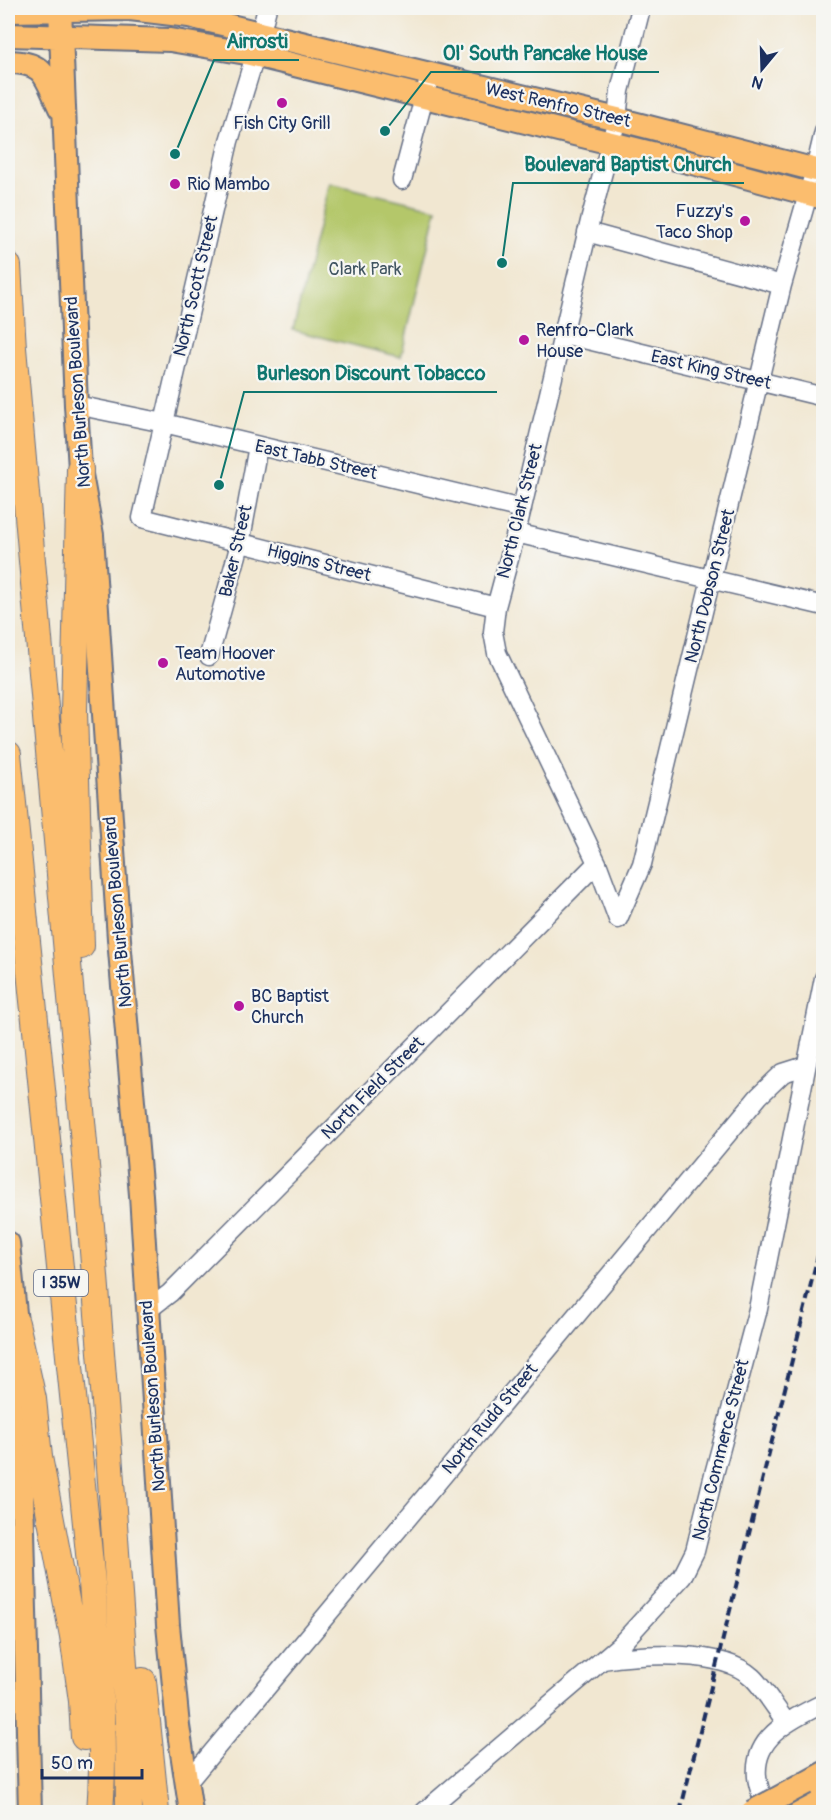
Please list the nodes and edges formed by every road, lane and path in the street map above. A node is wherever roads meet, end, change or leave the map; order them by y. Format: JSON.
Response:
{"nodes":[{"id":1,"x":267,"y":8,"type":"edge"},
{"id":2,"x":641,"y":8,"type":"edge"},
{"id":3,"x":60,"y":9,"type":"edge"},
{"id":4,"x":8,"y":10,"type":"edge"},
{"id":5,"x":190,"y":12,"type":"edge"},
{"id":6,"x":8,"y":35,"type":"edge"},
{"id":7,"x":61,"y":36,"type":"junction"},
{"id":8,"x":258,"y":45,"type":"junction"},
{"id":9,"x":8,"y":62,"type":"edge"},
{"id":10,"x":430,"y":74,"type":"junction"},
{"id":11,"x":424,"y":98,"type":"junction"},
{"id":12,"x":64,"y":117,"type":"junction"},
{"id":13,"x":617,"y":118,"type":"junction"},
{"id":14,"x":824,"y":132,"type":"edge"},
{"id":15,"x":610,"y":144,"type":"junction"},
{"id":16,"x":819,"y":171,"type":"edge"},
{"id":17,"x":402,"y":180,"type":"dead end"},
{"id":18,"x":816,"y":196,"type":"edge"},
{"id":19,"x":587,"y":232,"type":"junction"},
{"id":20,"x":8,"y":266,"type":"edge"},
{"id":21,"x":782,"y":285,"type":"junction"},
{"id":22,"x":563,"y":334,"type":"junction"},
{"id":23,"x":759,"y":381,"type":"junction"},
{"id":24,"x":824,"y":397,"type":"edge"},
{"id":25,"x":76,"y":405,"type":"junction"},
{"id":26,"x":164,"y":423,"type":"junction"},
{"id":27,"x":258,"y":446,"type":"junction"},
{"id":28,"x":80,"y":469,"type":"junction"},
{"id":29,"x":522,"y":509,"type":"junction"},
{"id":30,"x":142,"y":518,"type":"joint"},
{"id":31,"x":516,"y":533,"type":"junction"},
{"id":32,"x":240,"y":544,"type":"junction"},
{"id":33,"x":712,"y":579,"type":"junction"},
{"id":34,"x":824,"y":606,"type":"edge"},
{"id":35,"x":496,"y":607,"type":"junction"},
{"id":36,"x":209,"y":656,"type":"dead end"},
{"id":37,"x":8,"y":754,"type":"edge"},
{"id":38,"x":597,"y":863,"type":"junction"},
{"id":39,"x":824,"y":978,"type":"edge"},
{"id":40,"x":805,"y":1066,"type":"junction"},
{"id":41,"x":88,"y":1188,"type":"junction"},
{"id":42,"x":8,"y":1243,"type":"edge"},
{"id":43,"x":148,"y":1310,"type":"junction"},
{"id":44,"x":16,"y":1323,"type":"junction"},
{"id":45,"x":109,"y":1453,"type":"junction"},
{"id":46,"x":603,"y":1660,"type":"junction"},
{"id":47,"x":824,"y":1703,"type":"edge"},
{"id":48,"x":786,"y":1722,"type":"junction"},
{"id":49,"x":186,"y":1784,"type":"junction"},
{"id":50,"x":813,"y":1794,"type":"edge"},
{"id":51,"x":30,"y":1812,"type":"edge"},
{"id":52,"x":87,"y":1812,"type":"edge"},
{"id":53,"x":100,"y":1812,"type":"edge"},
{"id":54,"x":129,"y":1812,"type":"edge"},
{"id":55,"x":156,"y":1812,"type":"edge"},
{"id":56,"x":191,"y":1812,"type":"edge"},
{"id":57,"x":424,"y":1812,"type":"edge"},
{"id":58,"x":752,"y":1812,"type":"edge"},
{"id":59,"x":767,"y":1812,"type":"edge"}],
"edges":[{"from":1,"to":8,"type":"street","name":"North Scott Street"},
{"from":2,"to":13,"type":"street","name":"North Clark Street"},
{"from":3,"to":4,"type":"main road","name":"West Renfro Street"},
{"from":3,"to":5,"type":"main road","name":"West Renfro Street"},
{"from":3,"to":7,"type":"main road","name":"North Burleson Boulevard"},
{"from":5,"to":8,"type":"main road","name":"West Renfro Street"},
{"from":6,"to":7,"type":"main road"},
{"from":7,"to":8,"type":"main road"},
{"from":7,"to":12,"type":"main road","name":"North Burleson Boulevard"},
{"from":8,"to":10,"type":"main road","name":"West Renfro Street"},
{"from":8,"to":11,"type":"main road"},
{"from":8,"to":26,"type":"street","name":"North Scott Street"},
{"from":9,"to":12,"type":"main road"},
{"from":10,"to":11,"type":"street"},
{"from":10,"to":13,"type":"main road","name":"West Renfro Street"},
{"from":11,"to":15,"type":"main road"},
{"from":11,"to":17,"type":"street"},
{"from":12,"to":25,"type":"main road","name":"North Burleson Boulevard"},
{"from":13,"to":15,"type":"street","name":"North Clark Street"},
{"from":13,"to":16,"type":"main road","name":"West Renfro Street"},
{"from":14,"to":16,"type":"street","name":"North Dobson Street"},
{"from":15,"to":18,"type":"main road"},
{"from":15,"to":19,"type":"street","name":"North Clark Street"},
{"from":16,"to":18,"type":"street","name":"North Dobson Street"},
{"from":18,"to":21,"type":"street","name":"North Dobson Street"},
{"from":19,"to":21,"type":"street"},
{"from":19,"to":22,"type":"street","name":"North Clark Street"},
{"from":20,"to":41,"type":"highway","number":"I 35W"},
{"from":21,"to":23,"type":"street","name":"North Dobson Street"},
{"from":22,"to":23,"type":"street","name":"East King Street"},
{"from":22,"to":29,"type":"street","name":"North Clark Street"},
{"from":23,"to":24,"type":"street","name":"East King Street"},
{"from":23,"to":33,"type":"street","name":"North Dobson Street"},
{"from":25,"to":26,"type":"street","name":"East Tabb Street"},
{"from":25,"to":28,"type":"main road","name":"North Burleson Boulevard"},
{"from":26,"to":27,"type":"street","name":"East Tabb Street"},
{"from":26,"to":30,"type":"street","name":"North Scott Street"},
{"from":27,"to":29,"type":"street","name":"East Tabb Street"},
{"from":27,"to":32,"type":"street","name":"Baker Street"},
{"from":28,"to":41,"type":"highway"},
{"from":28,"to":43,"type":"main road","name":"North Burleson Boulevard"},
{"from":29,"to":31,"type":"street","name":"North Clark Street"},
{"from":30,"to":32,"type":"street","name":"Higgins Street"},
{"from":31,"to":33,"type":"street"},
{"from":31,"to":35,"type":"street","name":"North Clark Street"},
{"from":32,"to":35,"type":"street","name":"Higgins Street"},
{"from":32,"to":36,"type":"street","name":"Baker Street"},
{"from":33,"to":34,"type":"street"},
{"from":33,"to":38,"type":"street","name":"North Dobson Street"},
{"from":35,"to":38,"type":"street","name":"North Clark Street"},
{"from":37,"to":53,"type":"highway","number":"I 35W"},
{"from":38,"to":43,"type":"street","name":"North Field Street"},
{"from":39,"to":40,"type":"street","name":"North Commerce Street"},
{"from":40,"to":46,"type":"street","name":"North Commerce Street"},
{"from":40,"to":49,"type":"street","name":"North Rudd Street"},
{"from":41,"to":45,"type":"highway","number":"I 35W"},
{"from":42,"to":44,"type":"main road"},
{"from":43,"to":49,"type":"main road","name":"North Burleson Boulevard"},
{"from":44,"to":51,"type":"main road"},
{"from":44,"to":52,"type":"highway"},
{"from":45,"to":54,"type":"highway","number":"I 35W"},
{"from":45,"to":55,"type":"highway"},
{"from":46,"to":48,"type":"street"},
{"from":46,"to":57,"type":"street","name":"North Commerce Street"},
{"from":47,"to":48,"type":"street"},
{"from":48,"to":59,"type":"street"},
{"from":49,"to":56,"type":"main road","name":"North Burleson Boulevard"},
{"from":50,"to":58,"type":"main road","bridge":true}]}
